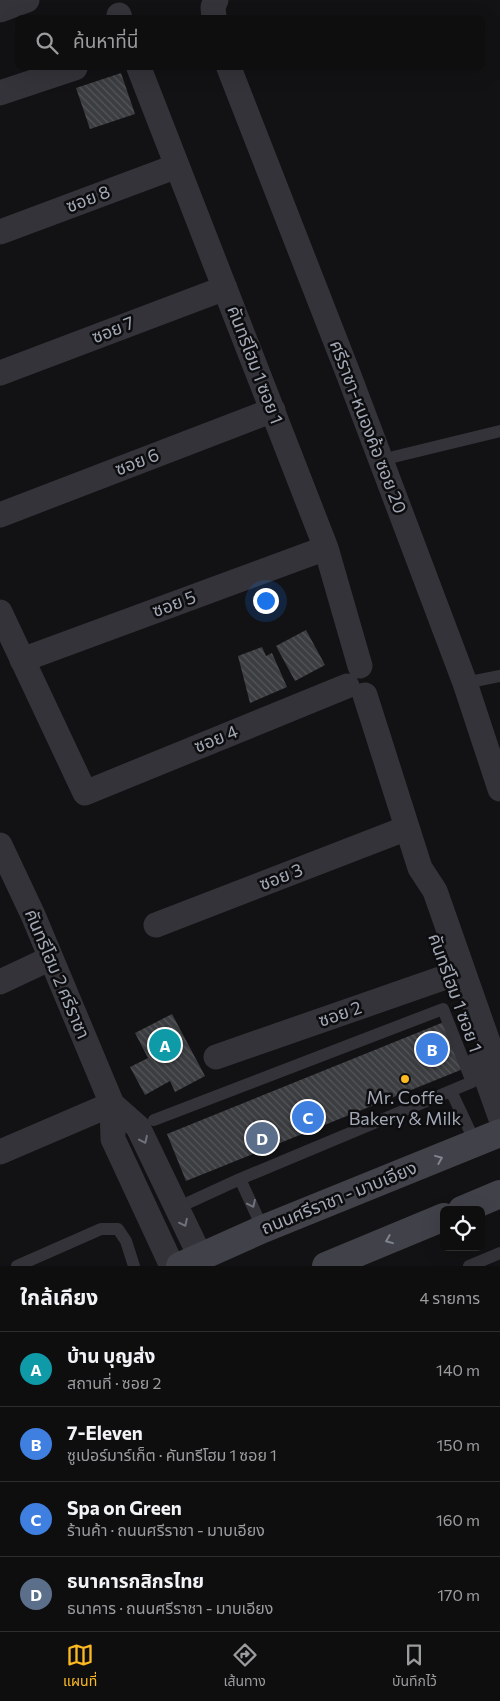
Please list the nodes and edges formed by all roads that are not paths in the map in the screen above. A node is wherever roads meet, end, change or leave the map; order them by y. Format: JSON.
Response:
{"nodes":[{"id":1,"x":27,"y":0,"type":"edge"},
{"id":2,"x":0,"y":10,"type":"edge"},
{"id":3,"x":69,"y":70,"type":"edge"},
{"id":4,"x":139,"y":70,"type":"edge"},
{"id":5,"x":230,"y":70,"type":"edge"},
{"id":6,"x":0,"y":93,"type":"edge"},
{"id":7,"x":177,"y":166,"type":"junction"},
{"id":8,"x":0,"y":232,"type":"edge"},
{"id":9,"x":225,"y":288,"type":"junction"},
{"id":10,"x":0,"y":373,"type":"edge"},
{"id":11,"x":273,"y":410,"type":"junction"},
{"id":12,"x":500,"y":431,"type":"edge"},
{"id":13,"x":381,"y":460,"type":"junction"},
{"id":14,"x":0,"y":514,"type":"edge"},
{"id":15,"x":326,"y":548,"type":"junction"},
{"id":16,"x":0,"y":612,"type":"edge"},
{"id":17,"x":22,"y":660,"type":"junction"},
{"id":18,"x":500,"y":676,"type":"edge"},
{"id":19,"x":465,"y":683,"type":"junction"},
{"id":20,"x":356,"y":691,"type":"junction"},
{"id":21,"x":500,"y":789,"type":"edge"},
{"id":22,"x":407,"y":828,"type":"junction"},
{"id":23,"x":0,"y":845,"type":"edge"},
{"id":24,"x":156,"y":925,"type":"dead end"},
{"id":25,"x":51,"y":958,"type":"junction"},
{"id":26,"x":456,"y":974,"type":"junction"},
{"id":27,"x":0,"y":982,"type":"edge"},
{"id":28,"x":216,"y":1057,"type":"dead end"},
{"id":29,"x":497,"y":1085,"type":"edge"},
{"id":30,"x":452,"y":1091,"type":"junction"},
{"id":31,"x":112,"y":1104,"type":"junction"},
{"id":32,"x":500,"y":1116,"type":"edge"},
{"id":33,"x":154,"y":1120,"type":"dead end"},
{"id":34,"x":488,"y":1139,"type":"edge"},
{"id":35,"x":0,"y":1152,"type":"edge"},
{"id":36,"x":240,"y":1179,"type":"junction"},
{"id":37,"x":500,"y":1194,"type":"edge"},
{"id":38,"x":190,"y":1202,"type":"dead end"},
{"id":39,"x":472,"y":1206,"type":"edge"},
{"id":40,"x":440,"y":1219,"type":"edge"},
{"id":41,"x":263,"y":1228,"type":"junction"},
{"id":42,"x":493,"y":1260,"type":"edge"},
{"id":43,"x":190,"y":1261,"type":"edge"},
{"id":44,"x":339,"y":1263,"type":"edge"},
{"id":45,"x":17,"y":1266,"type":"edge"},
{"id":46,"x":134,"y":1266,"type":"edge"},
{"id":47,"x":172,"y":1266,"type":"edge"},
{"id":48,"x":469,"y":1266,"type":"edge"}],
"edges":[{"from":1,"to":2,"type":"street"},
{"from":3,"to":6,"type":"street"},
{"from":4,"to":7,"type":"street","name":"คันทรีโฮม 1 ซอย 1"},
{"from":5,"to":13,"type":"street","name":"ศรีราชา-หนองค้อ ซอย 20"},
{"from":7,"to":8,"type":"street","name":"ซอย 8"},
{"from":7,"to":9,"type":"street","name":"คันทรีโฮม 1 ซอย 1"},
{"from":9,"to":10,"type":"street","name":"ซอย 7"},
{"from":9,"to":11,"type":"street","name":"คันทรีโฮม 1 ซอย 1"},
{"from":11,"to":14,"type":"street","name":"ซอย 6"},
{"from":11,"to":15,"type":"street","name":"คันทรีโฮม 1 ซอย 1"},
{"from":12,"to":13,"type":"lane"},
{"from":13,"to":19,"type":"street","name":"ศรีราชา-หนองค้อ ซอย 20"},
{"from":15,"to":17,"type":"street","name":"ซอย 5"},
{"from":15,"to":20,"type":"street","name":"คันทรีโฮม 1 ซอย 1"},
{"from":16,"to":17,"type":"street"},
{"from":17,"to":20,"type":"street","name":"ซอย 4"},
{"from":18,"to":19,"type":"lane"},
{"from":19,"to":21,"type":"street","name":"ศรีราชา-หนองค้อ ซอย 20"},
{"from":20,"to":22,"type":"street","name":"คันทรีโฮม 1 ซอย 1"},
{"from":22,"to":24,"type":"street","name":"ซอย 3"},
{"from":22,"to":26,"type":"street","name":"คันทรีโฮม 1 ซอย 1"},
{"from":23,"to":25,"type":"street","name":"คันทรีโฮม 2 ศรีราชา"},
{"from":25,"to":27,"type":"street"},
{"from":25,"to":31,"type":"street","name":"คันทรีโฮม 2 ศรีราชา"},
{"from":26,"to":28,"type":"street","name":"ซอย 2"},
{"from":26,"to":29,"type":"street","name":"คันทรีโฮม 1 ซอย 1"},
{"from":29,"to":32,"type":"street","name":"คันทรีโฮม 1 ซอย 1"},
{"from":30,"to":33,"type":"lane"},
{"from":30,"to":34,"type":"lane"},
{"from":30,"to":36,"type":"lane"},
{"from":31,"to":35,"type":"street"},
{"from":31,"to":43,"type":"street","name":"คันทรีโฮม 2 ศรีราชา","one_way":true},
{"from":31,"to":47,"type":"street","name":"คันทรีโฮม 2 ศรีราชา"},
{"from":41,"to":34,"type":"main road","name":"ถนนศรีราชา - มาบเอียง","one_way":true},
{"from":36,"to":38,"type":"lane"},
{"from":36,"to":41,"type":"lane","one_way":true},
{"from":37,"to":39,"type":"main road"},
{"from":40,"to":44,"type":"main road","one_way":true},
{"from":41,"to":43,"type":"main road","name":"ถนนศรีราชา - มาบเอียง"},
{"from":42,"to":48,"type":"lane"},
{"from":45,"to":46,"type":"lane"}]}
